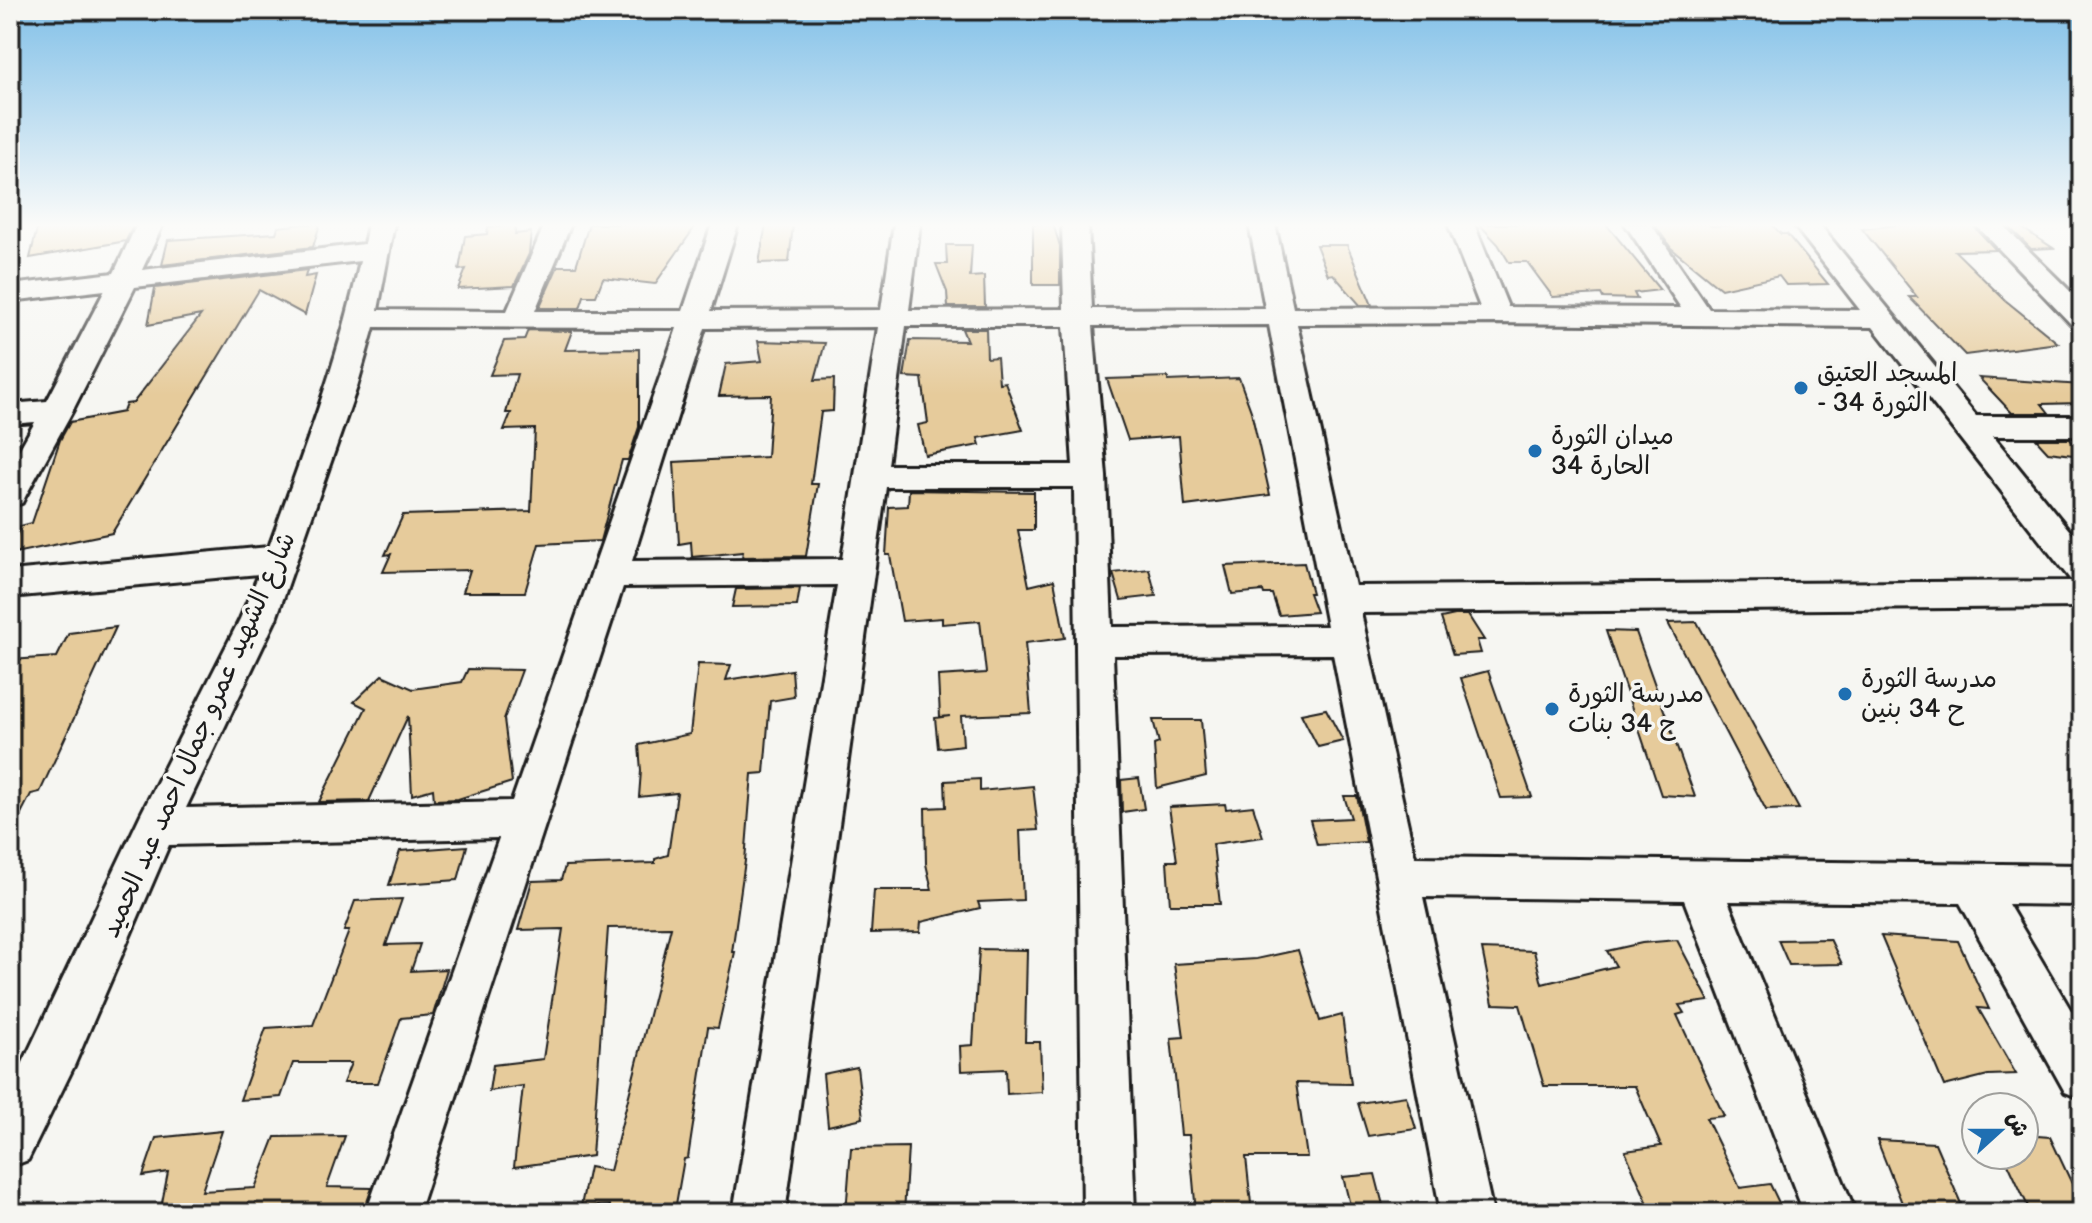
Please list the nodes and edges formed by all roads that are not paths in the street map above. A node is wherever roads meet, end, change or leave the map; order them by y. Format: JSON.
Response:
{"nodes":[{"id":1,"x":125,"y":281,"type":"joint"},
{"id":2,"x":369,"y":281,"type":"edge"},
{"id":3,"x":534,"y":281,"type":"edge"},
{"id":4,"x":706,"y":281,"type":"edge"},
{"id":5,"x":898,"y":281,"type":"edge"},
{"id":6,"x":1077,"y":281,"type":"edge"},
{"id":7,"x":1273,"y":281,"type":"edge"},
{"id":8,"x":1484,"y":281,"type":"edge"},
{"id":9,"x":1677,"y":281,"type":"edge"},
{"id":10,"x":1852,"y":281,"type":"edge"},
{"id":11,"x":2044,"y":281,"type":"edge"},
{"id":12,"x":10,"y":293,"type":"edge"},
{"id":13,"x":1497,"y":315,"type":"junction"},
{"id":14,"x":1280,"y":316,"type":"junction"},
{"id":15,"x":1078,"y":317,"type":"junction"},
{"id":16,"x":1701,"y":317,"type":"junction"},
{"id":17,"x":362,"y":318,"type":"junction"},
{"id":18,"x":893,"y":318,"type":"junction"},
{"id":19,"x":694,"y":319,"type":"junction"},
{"id":20,"x":1882,"y":319,"type":"junction"},
{"id":21,"x":2082,"y":319,"type":"edge"},
{"id":22,"x":517,"y":320,"type":"junction"},
{"id":23,"x":58,"y":410,"type":"junction"},
{"id":24,"x":10,"y":414,"type":"edge"},
{"id":25,"x":1970,"y":426,"type":"junction"},
{"id":26,"x":2082,"y":426,"type":"edge"},
{"id":27,"x":870,"y":476,"type":"junction"},
{"id":28,"x":1090,"y":476,"type":"junction"},
{"id":29,"x":10,"y":495,"type":"edge"},
{"id":30,"x":282,"y":559,"type":"junction"},
{"id":31,"x":2082,"y":570,"type":"edge"},
{"id":32,"x":857,"y":572,"type":"junction"},
{"id":33,"x":610,"y":574,"type":"junction"},
{"id":34,"x":10,"y":584,"type":"edge"},
{"id":35,"x":2082,"y":594,"type":"edge"},
{"id":36,"x":1340,"y":600,"type":"junction"},
{"id":37,"x":1348,"y":640,"type":"junction"},
{"id":38,"x":1094,"y":641,"type":"junction"},
{"id":39,"x":525,"y":819,"type":"junction"},
{"id":40,"x":156,"y":827,"type":"junction"},
{"id":41,"x":1397,"y":877,"type":"junction"},
{"id":42,"x":1699,"y":882,"type":"junction"},
{"id":43,"x":1972,"y":883,"type":"junction"},
{"id":44,"x":2082,"y":885,"type":"edge"},
{"id":45,"x":2082,"y":1075,"type":"edge"},
{"id":46,"x":10,"y":1142,"type":"edge"},
{"id":47,"x":392,"y":1213,"type":"edge"},
{"id":48,"x":759,"y":1213,"type":"edge"},
{"id":49,"x":1109,"y":1213,"type":"edge"},
{"id":50,"x":1467,"y":1213,"type":"edge"},
{"id":51,"x":1830,"y":1213,"type":"edge"}],
"edges":[{"from":1,"to":12,"type":"street"},
{"from":1,"to":23,"type":"street"},
{"from":2,"to":17,"type":"street","name":"شارع الشهيد عمرو جمال احمد عبد الحميد"},
{"from":3,"to":22,"type":"street"},
{"from":4,"to":19,"type":"street"},
{"from":5,"to":18,"type":"street"},
{"from":6,"to":15,"type":"street"},
{"from":7,"to":14,"type":"street"},
{"from":8,"to":13,"type":"street"},
{"from":9,"to":16,"type":"street"},
{"from":10,"to":20,"type":"street"},
{"from":11,"to":21,"type":"street"},
{"from":13,"to":14,"type":"street"},
{"from":13,"to":16,"type":"street"},
{"from":14,"to":15,"type":"street"},
{"from":14,"to":36,"type":"street"},
{"from":15,"to":18,"type":"street"},
{"from":15,"to":28,"type":"street"},
{"from":16,"to":20,"type":"street"},
{"from":17,"to":22,"type":"street"},
{"from":17,"to":30,"type":"street","name":"شارع الشهيد عمرو جمال احمد عبد الحميد"},
{"from":18,"to":19,"type":"street"},
{"from":18,"to":27,"type":"street"},
{"from":19,"to":22,"type":"street"},
{"from":19,"to":33,"type":"street"},
{"from":20,"to":25,"type":"street"},
{"from":23,"to":24,"type":"street"},
{"from":23,"to":29,"type":"street"},
{"from":25,"to":26,"type":"street"},
{"from":25,"to":31,"type":"street"},
{"from":27,"to":28,"type":"street"},
{"from":27,"to":32,"type":"street"},
{"from":28,"to":38,"type":"street"},
{"from":30,"to":34,"type":"street"},
{"from":30,"to":40,"type":"street","name":"شارع الشهيد عمرو جمال احمد عبد الحميد"},
{"from":32,"to":33,"type":"street"},
{"from":32,"to":48,"type":"street"},
{"from":33,"to":39,"type":"street"},
{"from":35,"to":36,"type":"street"},
{"from":36,"to":37,"type":"street"},
{"from":37,"to":38,"type":"street"},
{"from":37,"to":41,"type":"street"},
{"from":38,"to":49,"type":"street"},
{"from":39,"to":40,"type":"street"},
{"from":39,"to":47,"type":"street"},
{"from":40,"to":46,"type":"street","name":"شارع الشهيد عمرو جمال احمد عبد الحميد"},
{"from":41,"to":42,"type":"street"},
{"from":41,"to":50,"type":"street"},
{"from":42,"to":43,"type":"street"},
{"from":42,"to":51,"type":"street"},
{"from":43,"to":44,"type":"street"},
{"from":43,"to":45,"type":"street"}]}
